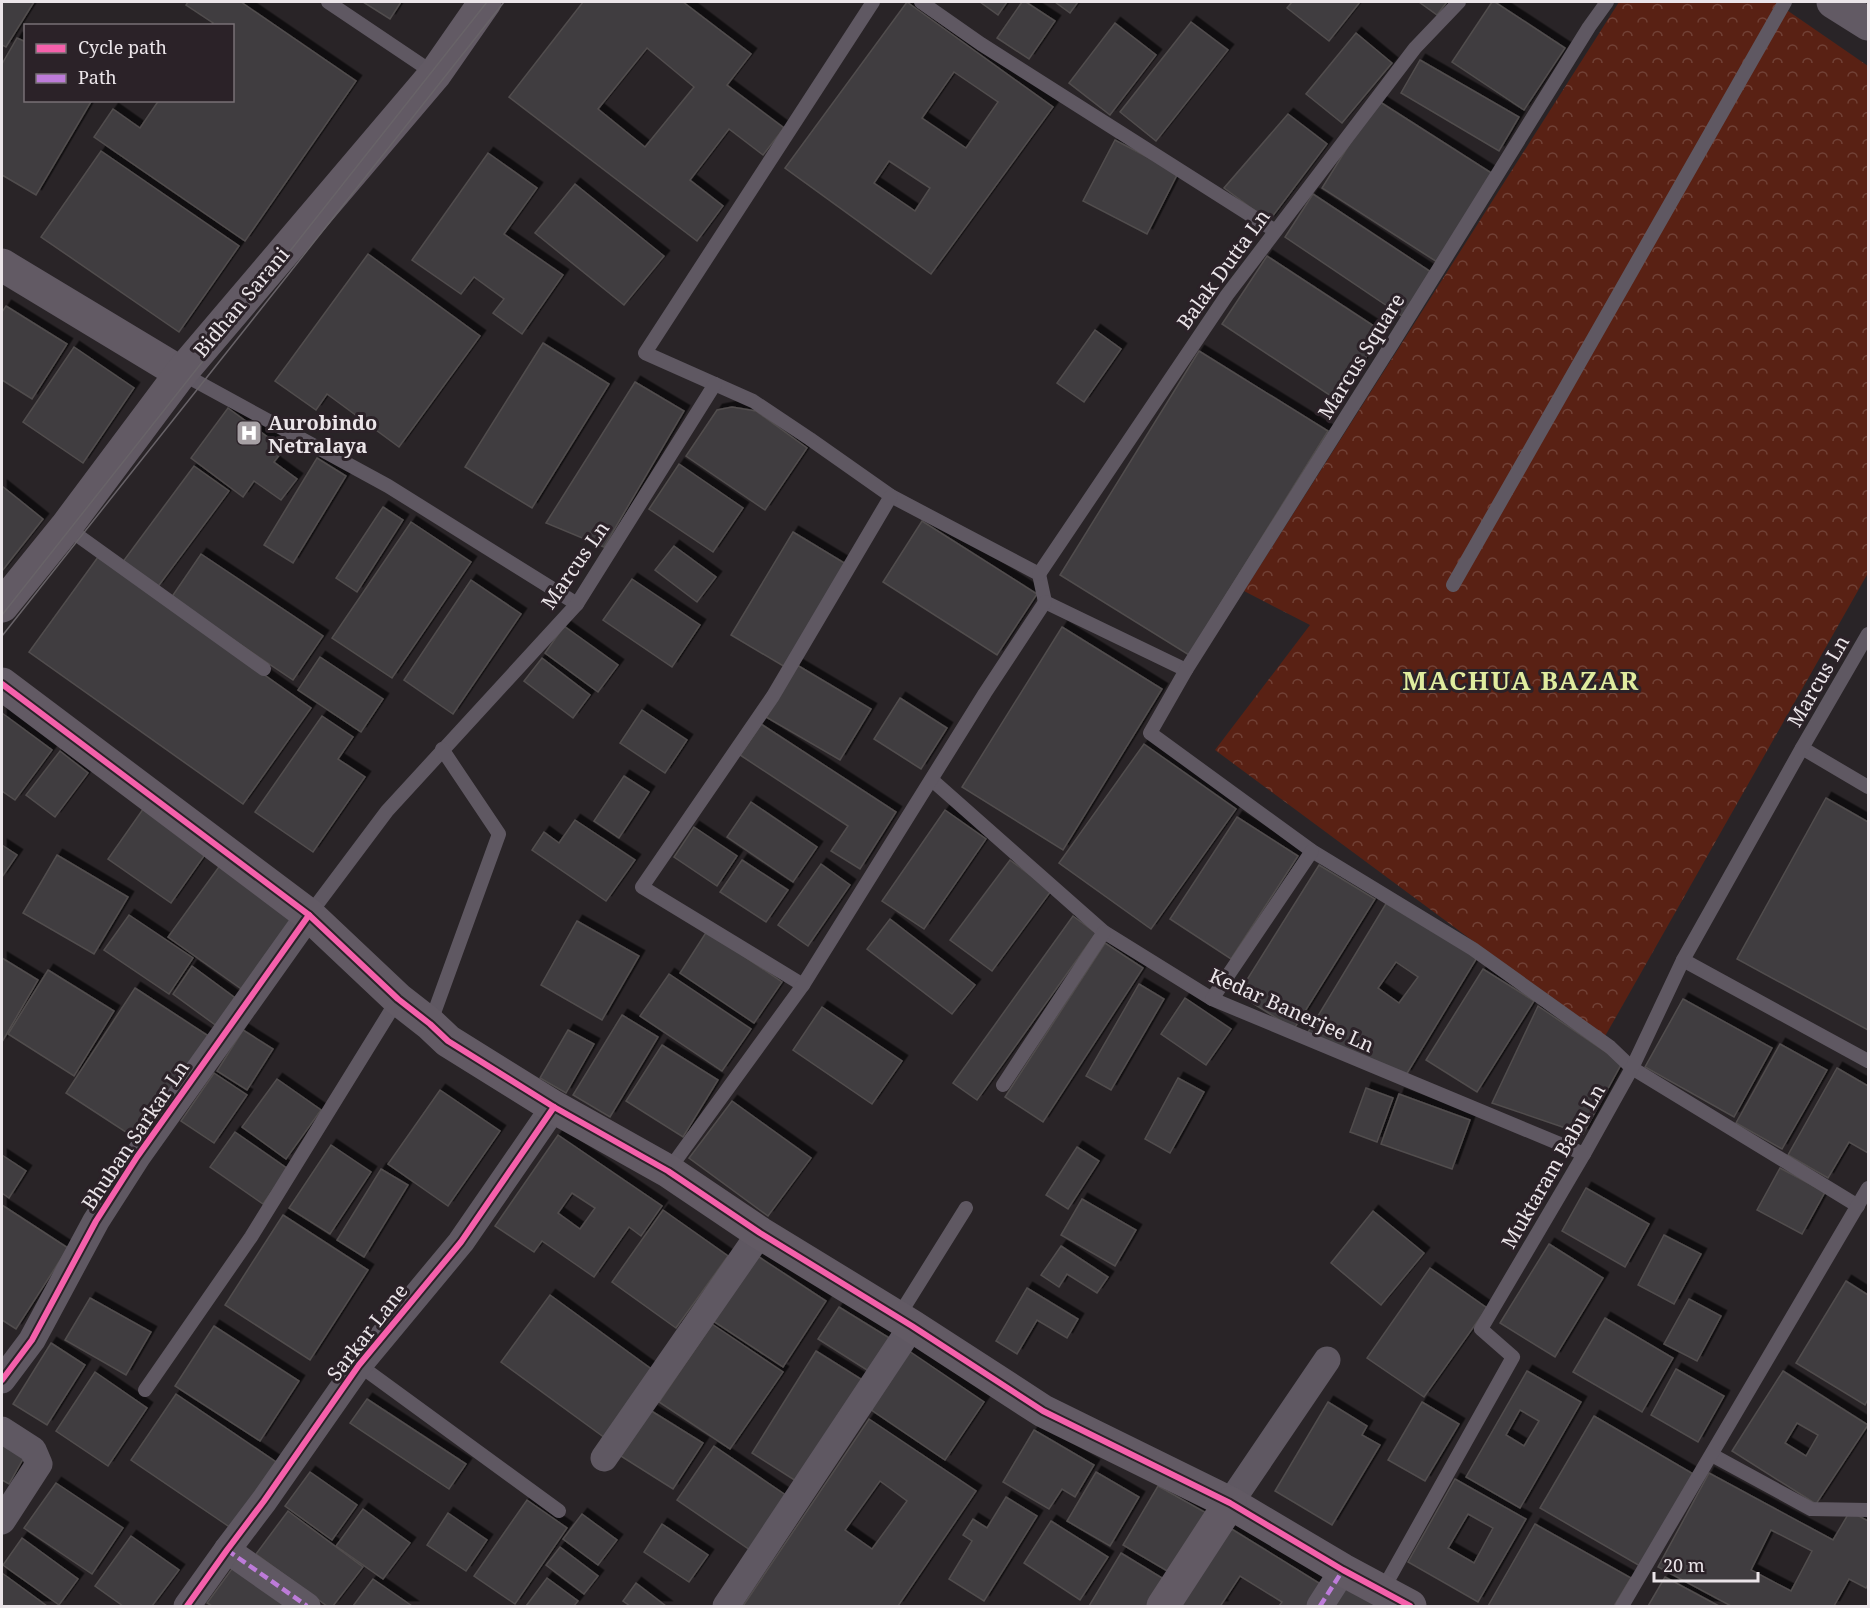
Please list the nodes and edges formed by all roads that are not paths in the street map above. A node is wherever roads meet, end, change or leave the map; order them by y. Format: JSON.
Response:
{"nodes":[{"id":1,"x":328,"y":2,"type":"edge"},
{"id":2,"x":485,"y":2,"type":"edge"},
{"id":3,"x":873,"y":2,"type":"edge"},
{"id":4,"x":921,"y":2,"type":"edge"},
{"id":5,"x":1459,"y":2,"type":"edge"},
{"id":6,"x":1607,"y":2,"type":"edge"},
{"id":7,"x":1785,"y":2,"type":"edge"},
{"id":8,"x":1833,"y":2,"type":"edge"},
{"id":9,"x":1869,"y":24,"type":"edge"},
{"id":10,"x":435,"y":74,"type":"junction"},
{"id":11,"x":1274,"y":231,"type":"junction"},
{"id":12,"x":2,"y":265,"type":"edge"},
{"id":13,"x":181,"y":373,"type":"junction"},
{"id":14,"x":715,"y":384,"type":"junction"},
{"id":15,"x":891,"y":496,"type":"junction"},
{"id":16,"x":66,"y":527,"type":"junction"},
{"id":17,"x":1039,"y":573,"type":"junction"},
{"id":18,"x":1453,"y":585,"type":"dead end"},
{"id":19,"x":1045,"y":602,"type":"junction"},
{"id":20,"x":577,"y":604,"type":"junction"},
{"id":21,"x":2,"y":606,"type":"edge"},
{"id":22,"x":1869,"y":634,"type":"edge"},
{"id":23,"x":264,"y":669,"type":"dead end"},
{"id":24,"x":1185,"y":670,"type":"junction"},
{"id":25,"x":2,"y":684,"type":"edge"},
{"id":26,"x":1802,"y":748,"type":"junction"},
{"id":27,"x":442,"y":749,"type":"junction"},
{"id":28,"x":932,"y":780,"type":"junction"},
{"id":29,"x":1869,"y":787,"type":"edge"},
{"id":30,"x":1312,"y":851,"type":"junction"},
{"id":31,"x":309,"y":915,"type":"junction"},
{"id":32,"x":1104,"y":932,"type":"junction"},
{"id":33,"x":1683,"y":960,"type":"junction"},
{"id":34,"x":803,"y":985,"type":"junction"},
{"id":35,"x":398,"y":999,"type":"junction"},
{"id":36,"x":1212,"y":999,"type":"junction"},
{"id":37,"x":430,"y":1024,"type":"junction"},
{"id":38,"x":1869,"y":1061,"type":"edge"},
{"id":39,"x":1632,"y":1068,"type":"junction"},
{"id":40,"x":1004,"y":1085,"type":"dead end"},
{"id":41,"x":554,"y":1107,"type":"junction"},
{"id":42,"x":1584,"y":1154,"type":"junction"},
{"id":43,"x":668,"y":1171,"type":"junction"},
{"id":44,"x":1869,"y":1188,"type":"edge"},
{"id":45,"x":1858,"y":1206,"type":"junction"},
{"id":46,"x":966,"y":1208,"type":"dead end"},
{"id":47,"x":760,"y":1233,"type":"junction"},
{"id":48,"x":905,"y":1322,"type":"junction"},
{"id":49,"x":1328,"y":1360,"type":"dead end"},
{"id":50,"x":359,"y":1365,"type":"junction"},
{"id":51,"x":2,"y":1380,"type":"edge"},
{"id":52,"x":145,"y":1390,"type":"dead end"},
{"id":53,"x":2,"y":1430,"type":"edge"},
{"id":54,"x":1712,"y":1455,"type":"junction"},
{"id":55,"x":604,"y":1458,"type":"dead end"},
{"id":56,"x":1230,"y":1503,"type":"junction"},
{"id":57,"x":1869,"y":1510,"type":"edge"},
{"id":58,"x":559,"y":1511,"type":"dead end"},
{"id":59,"x":2,"y":1521,"type":"edge"},
{"id":60,"x":227,"y":1550,"type":"junction"},
{"id":61,"x":1343,"y":1570,"type":"junction"},
{"id":62,"x":1396,"y":1599,"type":"edge"},
{"id":63,"x":187,"y":1606,"type":"edge"},
{"id":64,"x":307,"y":1606,"type":"edge"},
{"id":65,"x":726,"y":1606,"type":"edge"},
{"id":66,"x":1164,"y":1606,"type":"edge"},
{"id":67,"x":1320,"y":1606,"type":"edge"},
{"id":68,"x":1622,"y":1606,"type":"edge"}],
"edges":[{"from":1,"to":10,"type":"lane"},
{"from":2,"to":10,"type":"street","name":"Bidhan Sarani"},
{"from":3,"to":14,"type":"lane"},
{"from":4,"to":11,"type":"lane"},
{"from":5,"to":11,"type":"lane","name":"Balak Dutta Ln"},
{"from":6,"to":24,"type":"lane","name":"Marcus Square"},
{"from":7,"to":18,"type":"lane"},
{"from":8,"to":9,"type":"street"},
{"from":10,"to":13,"type":"street","name":"Bidhan Sarani"},
{"from":11,"to":17,"type":"lane","name":"Balak Dutta Ln"},
{"from":12,"to":13,"type":"street"},
{"from":13,"to":16,"type":"street","name":"Bidhan Sarani"},
{"from":13,"to":20,"type":"lane"},
{"from":14,"to":15,"type":"lane"},
{"from":14,"to":20,"type":"lane","name":"Marcus Ln"},
{"from":15,"to":17,"type":"lane"},
{"from":15,"to":34,"type":"lane"},
{"from":16,"to":21,"type":"street","name":"Bidhan Sarani"},
{"from":16,"to":23,"type":"lane"},
{"from":17,"to":19,"type":"lane"},
{"from":19,"to":24,"type":"lane"},
{"from":19,"to":28,"type":"lane"},
{"from":20,"to":27,"type":"lane","name":"Marcus Ln"},
{"from":22,"to":26,"type":"lane","name":"Marcus Ln"},
{"from":24,"to":30,"type":"lane","name":"Marcus Square"},
{"from":25,"to":31,"type":"street"},
{"from":26,"to":29,"type":"lane"},
{"from":26,"to":33,"type":"lane","name":"Muktaram Babu Ln"},
{"from":27,"to":31,"type":"lane","name":"Marcus Ln"},
{"from":27,"to":37,"type":"lane"},
{"from":28,"to":32,"type":"lane","name":"Kedar Banerjee Ln"},
{"from":28,"to":34,"type":"lane"},
{"from":30,"to":36,"type":"lane"},
{"from":30,"to":39,"type":"lane"},
{"from":31,"to":35,"type":"street"},
{"from":31,"to":51,"type":"street","name":"Bhuban Sarkar Ln"},
{"from":32,"to":36,"type":"lane","name":"Kedar Banerjee Ln"},
{"from":32,"to":40,"type":"lane"},
{"from":33,"to":38,"type":"lane"},
{"from":33,"to":39,"type":"lane","name":"Muktaram Babu Ln"},
{"from":34,"to":43,"type":"lane"},
{"from":35,"to":37,"type":"street"},
{"from":35,"to":52,"type":"lane"},
{"from":36,"to":42,"type":"lane","name":"Kedar Banerjee Ln"},
{"from":37,"to":41,"type":"street"},
{"from":39,"to":42,"type":"lane","name":"Muktaram Babu Ln"},
{"from":39,"to":45,"type":"lane"},
{"from":41,"to":43,"type":"street"},
{"from":41,"to":50,"type":"street","name":"Sarkar Lane"},
{"from":42,"to":62,"type":"lane","name":"Muktaram Babu Ln"},
{"from":43,"to":47,"type":"street"},
{"from":44,"to":45,"type":"lane"},
{"from":45,"to":54,"type":"lane"},
{"from":46,"to":48,"type":"lane"},
{"from":47,"to":48,"type":"street"},
{"from":47,"to":55,"type":"street"},
{"from":48,"to":56,"type":"street"},
{"from":48,"to":65,"type":"street"},
{"from":49,"to":56,"type":"street"},
{"from":50,"to":58,"type":"lane"},
{"from":50,"to":60,"type":"street","name":"Sarkar Lane"},
{"from":53,"to":59,"type":"street"},
{"from":54,"to":57,"type":"lane"},
{"from":54,"to":68,"type":"lane"},
{"from":56,"to":61,"type":"street"},
{"from":56,"to":66,"type":"street"},
{"from":60,"to":63,"type":"street","name":"Sarkar Lane"},
{"from":60,"to":64,"type":"street"},
{"from":61,"to":62,"type":"street"},
{"from":61,"to":67,"type":"street"}]}
